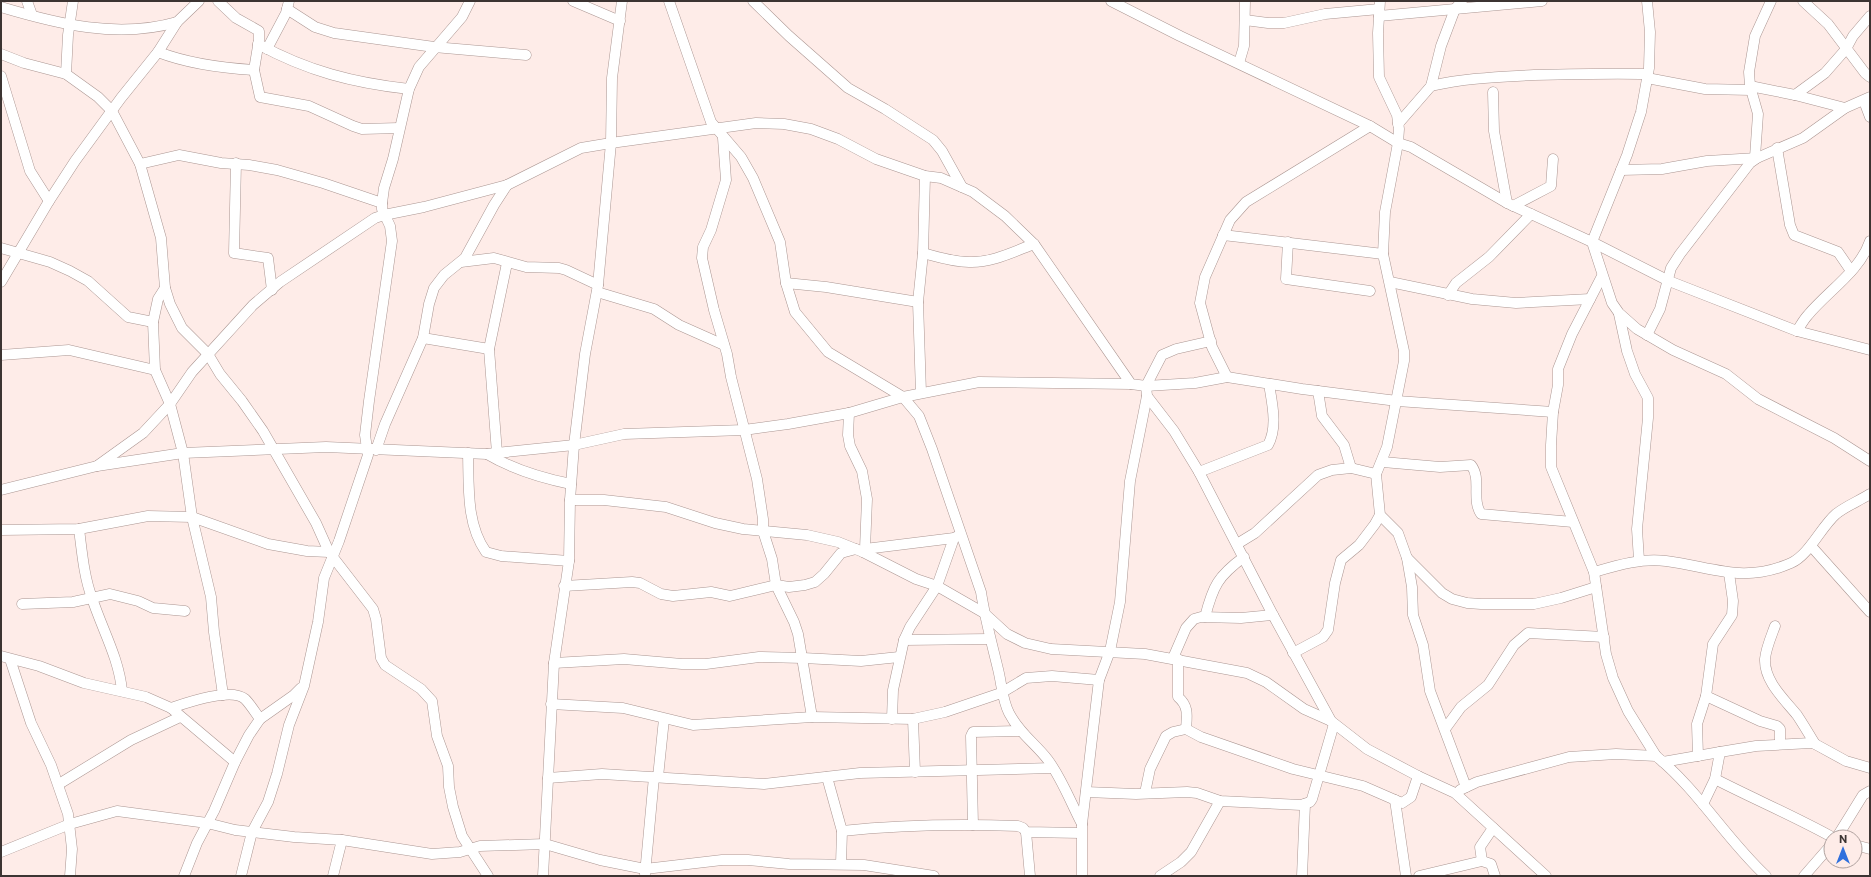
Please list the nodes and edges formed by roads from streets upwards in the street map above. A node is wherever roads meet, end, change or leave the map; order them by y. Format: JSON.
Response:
{"nodes":[{"id":1,"x":28,"y":1,"type":"edge"},
{"id":2,"x":73,"y":1,"type":"edge"},
{"id":3,"x":199,"y":1,"type":"edge"},
{"id":4,"x":218,"y":1,"type":"edge"},
{"id":5,"x":470,"y":1,"type":"edge"},
{"id":6,"x":573,"y":1,"type":"edge"},
{"id":7,"x":622,"y":1,"type":"edge"},
{"id":8,"x":669,"y":1,"type":"edge"},
{"id":9,"x":753,"y":1,"type":"edge"},
{"id":10,"x":1111,"y":1,"type":"edge"},
{"id":11,"x":1244,"y":1,"type":"edge"},
{"id":12,"x":1542,"y":1,"type":"edge"},
{"id":13,"x":1647,"y":1,"type":"edge"},
{"id":14,"x":1771,"y":1,"type":"edge"},
{"id":15,"x":1803,"y":1,"type":"edge"},
{"id":16,"x":1458,"y":4,"type":"edge"},
{"id":17,"x":288,"y":5,"type":"edge"},
{"id":18,"x":1,"y":7,"type":"edge"},
{"id":19,"x":1379,"y":8,"type":"edge"},
{"id":20,"x":32,"y":15,"type":"junction"},
{"id":21,"x":1870,"y":16,"type":"edge"},
{"id":22,"x":1245,"y":20,"type":"junction"},
{"id":23,"x":620,"y":21,"type":"junction"},
{"id":24,"x":177,"y":22,"type":"junction"},
{"id":25,"x":69,"y":25,"type":"junction"},
{"id":26,"x":258,"y":44,"type":"junction"},
{"id":27,"x":434,"y":47,"type":"junction"},
{"id":28,"x":267,"y":49,"type":"junction"},
{"id":29,"x":1846,"y":49,"type":"junction"},
{"id":30,"x":158,"y":52,"type":"junction"},
{"id":31,"x":1,"y":54,"type":"edge"},
{"id":32,"x":526,"y":55,"type":"dead end"},
{"id":33,"x":1239,"y":63,"type":"junction"},
{"id":34,"x":254,"y":70,"type":"junction"},
{"id":35,"x":66,"y":74,"type":"junction"},
{"id":36,"x":1,"y":76,"type":"edge"},
{"id":37,"x":1647,"y":76,"type":"junction"},
{"id":38,"x":1870,"y":76,"type":"edge"},
{"id":39,"x":1431,"y":86,"type":"junction"},
{"id":40,"x":1750,"y":88,"type":"junction"},
{"id":41,"x":409,"y":89,"type":"junction"},
{"id":42,"x":1493,"y":92,"type":"dead end"},
{"id":43,"x":1795,"y":95,"type":"junction"},
{"id":44,"x":1867,"y":99,"type":"edge"},
{"id":45,"x":1844,"y":108,"type":"junction"},
{"id":46,"x":112,"y":111,"type":"junction"},
{"id":47,"x":1870,"y":117,"type":"edge"},
{"id":48,"x":1398,"y":124,"type":"junction"},
{"id":49,"x":1370,"y":126,"type":"junction"},
{"id":50,"x":399,"y":128,"type":"junction"},
{"id":51,"x":717,"y":129,"type":"junction"},
{"id":52,"x":723,"y":138,"type":"junction"},
{"id":53,"x":611,"y":143,"type":"junction"},
{"id":54,"x":1398,"y":143,"type":"junction"},
{"id":55,"x":1777,"y":148,"type":"junction"},
{"id":56,"x":1756,"y":158,"type":"junction"},
{"id":57,"x":1554,"y":159,"type":"dead end"},
{"id":58,"x":236,"y":163,"type":"junction"},
{"id":59,"x":140,"y":164,"type":"junction"},
{"id":60,"x":951,"y":165,"type":"junction"},
{"id":61,"x":1621,"y":170,"type":"junction"},
{"id":62,"x":925,"y":176,"type":"junction"},
{"id":63,"x":941,"y":178,"type":"junction"},
{"id":64,"x":507,"y":185,"type":"junction"},
{"id":65,"x":962,"y":187,"type":"junction"},
{"id":66,"x":48,"y":201,"type":"junction"},
{"id":67,"x":382,"y":203,"type":"junction"},
{"id":68,"x":1510,"y":204,"type":"junction"},
{"id":69,"x":1531,"y":214,"type":"junction"},
{"id":70,"x":384,"y":215,"type":"junction"},
{"id":71,"x":1223,"y":235,"type":"junction"},
{"id":72,"x":1870,"y":241,"type":"edge"},
{"id":73,"x":1288,"y":242,"type":"junction"},
{"id":74,"x":1592,"y":242,"type":"junction"},
{"id":75,"x":1034,"y":244,"type":"junction"},
{"id":76,"x":1,"y":248,"type":"edge"},
{"id":77,"x":923,"y":253,"type":"junction"},
{"id":78,"x":18,"y":254,"type":"junction"},
{"id":79,"x":1383,"y":254,"type":"junction"},
{"id":80,"x":461,"y":262,"type":"junction"},
{"id":81,"x":507,"y":262,"type":"junction"},
{"id":82,"x":1851,"y":271,"type":"junction"},
{"id":83,"x":1602,"y":276,"type":"junction"},
{"id":84,"x":1669,"y":281,"type":"junction"},
{"id":85,"x":1,"y":282,"type":"edge"},
{"id":86,"x":1390,"y":282,"type":"junction"},
{"id":87,"x":786,"y":283,"type":"junction"},
{"id":88,"x":165,"y":288,"type":"junction"},
{"id":89,"x":597,"y":289,"type":"junction"},
{"id":90,"x":272,"y":290,"type":"junction"},
{"id":91,"x":1370,"y":291,"type":"dead end"},
{"id":92,"x":1448,"y":295,"type":"junction"},
{"id":93,"x":1590,"y":299,"type":"junction"},
{"id":94,"x":918,"y":302,"type":"junction"},
{"id":95,"x":1619,"y":313,"type":"junction"},
{"id":96,"x":153,"y":322,"type":"junction"},
{"id":97,"x":1798,"y":331,"type":"junction"},
{"id":98,"x":1647,"y":335,"type":"junction"},
{"id":99,"x":423,"y":338,"type":"junction"},
{"id":100,"x":1211,"y":342,"type":"junction"},
{"id":101,"x":724,"y":345,"type":"junction"},
{"id":102,"x":489,"y":349,"type":"junction"},
{"id":103,"x":1870,"y":350,"type":"edge"},
{"id":104,"x":208,"y":354,"type":"junction"},
{"id":105,"x":1,"y":355,"type":"edge"},
{"id":106,"x":155,"y":370,"type":"junction"},
{"id":107,"x":1227,"y":377,"type":"junction"},
{"id":108,"x":1131,"y":384,"type":"junction"},
{"id":109,"x":1269,"y":384,"type":"junction"},
{"id":110,"x":1146,"y":386,"type":"junction"},
{"id":111,"x":1318,"y":392,"type":"junction"},
{"id":112,"x":921,"y":393,"type":"junction"},
{"id":113,"x":1147,"y":396,"type":"junction"},
{"id":114,"x":903,"y":397,"type":"junction"},
{"id":115,"x":1397,"y":401,"type":"junction"},
{"id":116,"x":170,"y":404,"type":"junction"},
{"id":117,"x":1553,"y":412,"type":"junction"},
{"id":118,"x":849,"y":413,"type":"junction"},
{"id":119,"x":744,"y":430,"type":"junction"},
{"id":120,"x":574,"y":445,"type":"junction"},
{"id":121,"x":273,"y":449,"type":"junction"},
{"id":122,"x":372,"y":449,"type":"junction"},
{"id":123,"x":183,"y":453,"type":"junction"},
{"id":124,"x":468,"y":453,"type":"junction"},
{"id":125,"x":492,"y":454,"type":"junction"},
{"id":126,"x":1870,"y":461,"type":"edge"},
{"id":127,"x":1383,"y":462,"type":"junction"},
{"id":128,"x":97,"y":466,"type":"junction"},
{"id":129,"x":1351,"y":468,"type":"junction"},
{"id":130,"x":1199,"y":472,"type":"junction"},
{"id":131,"x":1376,"y":474,"type":"junction"},
{"id":132,"x":571,"y":484,"type":"junction"},
{"id":133,"x":1,"y":490,"type":"edge"},
{"id":134,"x":1870,"y":494,"type":"edge"},
{"id":135,"x":570,"y":500,"type":"junction"},
{"id":136,"x":1380,"y":515,"type":"junction"},
{"id":137,"x":192,"y":517,"type":"junction"},
{"id":138,"x":1574,"y":522,"type":"junction"},
{"id":139,"x":79,"y":529,"type":"junction"},
{"id":140,"x":1,"y":530,"type":"edge"},
{"id":141,"x":763,"y":531,"type":"junction"},
{"id":142,"x":958,"y":537,"type":"junction"},
{"id":143,"x":1237,"y":544,"type":"junction"},
{"id":144,"x":1810,"y":546,"type":"junction"},
{"id":145,"x":862,"y":550,"type":"junction"},
{"id":146,"x":331,"y":555,"type":"junction"},
{"id":147,"x":1244,"y":557,"type":"junction"},
{"id":148,"x":1407,"y":558,"type":"junction"},
{"id":149,"x":1639,"y":560,"type":"junction"},
{"id":150,"x":569,"y":561,"type":"junction"},
{"id":151,"x":1594,"y":572,"type":"junction"},
{"id":152,"x":1729,"y":573,"type":"junction"},
{"id":153,"x":564,"y":586,"type":"junction"},
{"id":154,"x":776,"y":586,"type":"junction"},
{"id":155,"x":937,"y":586,"type":"junction"},
{"id":156,"x":1596,"y":587,"type":"junction"},
{"id":157,"x":91,"y":598,"type":"junction"},
{"id":158,"x":22,"y":604,"type":"dead end"},
{"id":159,"x":185,"y":610,"type":"dead end"},
{"id":160,"x":1870,"y":612,"type":"edge"},
{"id":161,"x":984,"y":613,"type":"junction"},
{"id":162,"x":1273,"y":615,"type":"junction"},
{"id":163,"x":1205,"y":617,"type":"junction"},
{"id":164,"x":1775,"y":626,"type":"dead end"},
{"id":165,"x":1604,"y":637,"type":"junction"},
{"id":166,"x":990,"y":639,"type":"junction"},
{"id":167,"x":904,"y":640,"type":"junction"},
{"id":168,"x":1110,"y":651,"type":"junction"},
{"id":169,"x":1293,"y":653,"type":"junction"},
{"id":170,"x":6,"y":657,"type":"edge"},
{"id":171,"x":899,"y":657,"type":"junction"},
{"id":172,"x":803,"y":658,"type":"junction"},
{"id":173,"x":1175,"y":658,"type":"junction"},
{"id":174,"x":554,"y":663,"type":"junction"},
{"id":175,"x":1099,"y":680,"type":"junction"},
{"id":176,"x":304,"y":686,"type":"junction"},
{"id":177,"x":122,"y":691,"type":"junction"},
{"id":178,"x":1001,"y":693,"type":"junction"},
{"id":179,"x":223,"y":695,"type":"junction"},
{"id":180,"x":1706,"y":696,"type":"junction"},
{"id":181,"x":552,"y":704,"type":"junction"},
{"id":182,"x":171,"y":708,"type":"junction"},
{"id":183,"x":180,"y":717,"type":"junction"},
{"id":184,"x":812,"y":717,"type":"junction"},
{"id":185,"x":260,"y":719,"type":"junction"},
{"id":186,"x":664,"y":719,"type":"junction"},
{"id":187,"x":892,"y":719,"type":"junction"},
{"id":188,"x":913,"y":719,"type":"junction"},
{"id":189,"x":1333,"y":722,"type":"junction"},
{"id":190,"x":1186,"y":729,"type":"junction"},
{"id":191,"x":1445,"y":729,"type":"junction"},
{"id":192,"x":1020,"y":731,"type":"junction"},
{"id":193,"x":1780,"y":744,"type":"junction"},
{"id":194,"x":1815,"y":744,"type":"junction"},
{"id":195,"x":1720,"y":752,"type":"junction"},
{"id":196,"x":1698,"y":756,"type":"junction"},
{"id":197,"x":1660,"y":759,"type":"junction"},
{"id":198,"x":235,"y":762,"type":"junction"},
{"id":199,"x":1052,"y":768,"type":"junction"},
{"id":200,"x":1870,"y":768,"type":"edge"},
{"id":201,"x":972,"y":771,"type":"junction"},
{"id":202,"x":915,"y":772,"type":"junction"},
{"id":203,"x":1418,"y":776,"type":"junction"},
{"id":204,"x":656,"y":777,"type":"junction"},
{"id":205,"x":827,"y":777,"type":"junction"},
{"id":206,"x":1319,"y":777,"type":"junction"},
{"id":207,"x":548,"y":778,"type":"junction"},
{"id":208,"x":1715,"y":779,"type":"junction"},
{"id":209,"x":59,"y":784,"type":"junction"},
{"id":210,"x":1466,"y":787,"type":"junction"},
{"id":211,"x":1870,"y":790,"type":"edge"},
{"id":212,"x":1086,"y":792,"type":"junction"},
{"id":213,"x":1145,"y":793,"type":"junction"},
{"id":214,"x":1455,"y":793,"type":"junction"},
{"id":215,"x":1395,"y":800,"type":"junction"},
{"id":216,"x":1220,"y":801,"type":"junction"},
{"id":217,"x":1305,"y":804,"type":"junction"},
{"id":218,"x":1703,"y":804,"type":"junction"},
{"id":219,"x":207,"y":823,"type":"junction"},
{"id":220,"x":70,"y":824,"type":"junction"},
{"id":221,"x":973,"y":825,"type":"junction"},
{"id":222,"x":1493,"y":828,"type":"junction"},
{"id":223,"x":1081,"y":829,"type":"junction"},
{"id":224,"x":1842,"y":829,"type":"edge"},
{"id":225,"x":842,"y":831,"type":"junction"},
{"id":226,"x":252,"y":832,"type":"junction"},
{"id":227,"x":1026,"y":832,"type":"junction"},
{"id":228,"x":1823,"y":832,"type":"edge"},
{"id":229,"x":342,"y":840,"type":"junction"},
{"id":230,"x":545,"y":844,"type":"junction"},
{"id":231,"x":470,"y":848,"type":"junction"},
{"id":232,"x":1,"y":852,"type":"edge"},
{"id":233,"x":1823,"y":854,"type":"edge"},
{"id":234,"x":1482,"y":861,"type":"junction"},
{"id":235,"x":841,"y":864,"type":"junction"},
{"id":236,"x":1754,"y":865,"type":"junction"},
{"id":237,"x":645,"y":873,"type":"edge"},
{"id":238,"x":70,"y":876,"type":"edge"},
{"id":239,"x":184,"y":876,"type":"edge"},
{"id":240,"x":241,"y":876,"type":"edge"},
{"id":241,"x":333,"y":876,"type":"edge"},
{"id":242,"x":488,"y":876,"type":"edge"},
{"id":243,"x":543,"y":876,"type":"edge"},
{"id":244,"x":934,"y":876,"type":"edge"},
{"id":245,"x":1030,"y":876,"type":"edge"},
{"id":246,"x":1082,"y":876,"type":"edge"},
{"id":247,"x":1160,"y":876,"type":"edge"},
{"id":248,"x":1302,"y":876,"type":"edge"},
{"id":249,"x":1406,"y":876,"type":"edge"},
{"id":250,"x":1419,"y":876,"type":"edge"},
{"id":251,"x":1496,"y":876,"type":"edge"},
{"id":252,"x":1546,"y":876,"type":"edge"},
{"id":253,"x":1752,"y":876,"type":"edge"},
{"id":254,"x":1766,"y":876,"type":"edge"},
{"id":255,"x":1804,"y":876,"type":"edge"}],
"edges":[{"from":1,"to":20,"type":"street"},
{"from":2,"to":25,"type":"street"},
{"from":3,"to":24,"type":"street"},
{"from":4,"to":26,"type":"street"},
{"from":5,"to":27,"type":"street"},
{"from":6,"to":23,"type":"street"},
{"from":7,"to":23,"type":"street"},
{"from":8,"to":51,"type":"street"},
{"from":9,"to":60,"type":"street"},
{"from":10,"to":33,"type":"street"},
{"from":11,"to":22,"type":"street"},
{"from":12,"to":16,"type":"street"},
{"from":13,"to":37,"type":"street"},
{"from":14,"to":40,"type":"street"},
{"from":15,"to":29,"type":"street"},
{"from":16,"to":19,"type":"street"},
{"from":16,"to":39,"type":"street"},
{"from":17,"to":27,"type":"street"},
{"from":17,"to":28,"type":"street"},
{"from":18,"to":20,"type":"street"},
{"from":19,"to":22,"type":"street"},
{"from":19,"to":48,"type":"street"},
{"from":20,"to":25,"type":"street"},
{"from":21,"to":29,"type":"street"},
{"from":22,"to":33,"type":"street"},
{"from":23,"to":53,"type":"street"},
{"from":24,"to":25,"type":"street"},
{"from":24,"to":30,"type":"street"},
{"from":25,"to":35,"type":"street"},
{"from":26,"to":28,"type":"street"},
{"from":26,"to":34,"type":"street"},
{"from":27,"to":32,"type":"street"},
{"from":27,"to":41,"type":"street"},
{"from":28,"to":41,"type":"street"},
{"from":29,"to":38,"type":"street"},
{"from":29,"to":43,"type":"street"},
{"from":30,"to":34,"type":"street"},
{"from":30,"to":46,"type":"street"},
{"from":31,"to":35,"type":"street"},
{"from":33,"to":49,"type":"street"},
{"from":34,"to":50,"type":"street"},
{"from":35,"to":46,"type":"street"},
{"from":36,"to":66,"type":"street"},
{"from":37,"to":39,"type":"street"},
{"from":37,"to":40,"type":"street"},
{"from":37,"to":61,"type":"street"},
{"from":39,"to":48,"type":"street"},
{"from":40,"to":43,"type":"street"},
{"from":40,"to":56,"type":"street"},
{"from":41,"to":50,"type":"street"},
{"from":42,"to":68,"type":"street"},
{"from":43,"to":45,"type":"street"},
{"from":44,"to":45,"type":"street"},
{"from":44,"to":47,"type":"street"},
{"from":45,"to":55,"type":"street"},
{"from":46,"to":59,"type":"street"},
{"from":46,"to":66,"type":"street"},
{"from":48,"to":54,"type":"street"},
{"from":49,"to":54,"type":"street"},
{"from":49,"to":71,"type":"street"},
{"from":50,"to":67,"type":"street"},
{"from":51,"to":52,"type":"street"},
{"from":51,"to":53,"type":"street"},
{"from":51,"to":62,"type":"street"},
{"from":52,"to":87,"type":"street"},
{"from":52,"to":101,"type":"street"},
{"from":53,"to":64,"type":"street"},
{"from":53,"to":89,"type":"street"},
{"from":54,"to":68,"type":"street"},
{"from":54,"to":79,"type":"street"},
{"from":55,"to":56,"type":"street"},
{"from":55,"to":82,"type":"street"},
{"from":56,"to":61,"type":"street"},
{"from":56,"to":84,"type":"street"},
{"from":57,"to":68,"type":"street"},
{"from":58,"to":59,"type":"street"},
{"from":58,"to":67,"type":"street"},
{"from":58,"to":90,"type":"street"},
{"from":59,"to":88,"type":"street"},
{"from":60,"to":63,"type":"street"},
{"from":60,"to":65,"type":"street"},
{"from":61,"to":74,"type":"street"},
{"from":62,"to":63,"type":"street"},
{"from":62,"to":77,"type":"street"},
{"from":63,"to":65,"type":"street"},
{"from":64,"to":70,"type":"street"},
{"from":64,"to":80,"type":"street"},
{"from":65,"to":75,"type":"street"},
{"from":66,"to":78,"type":"street"},
{"from":67,"to":70,"type":"street"},
{"from":68,"to":69,"type":"street"},
{"from":69,"to":74,"type":"street"},
{"from":69,"to":92,"type":"street"},
{"from":70,"to":90,"type":"street"},
{"from":70,"to":122,"type":"street"},
{"from":71,"to":73,"type":"street"},
{"from":71,"to":100,"type":"street"},
{"from":72,"to":82,"type":"street"},
{"from":73,"to":79,"type":"street"},
{"from":73,"to":91,"type":"street"},
{"from":74,"to":83,"type":"street"},
{"from":74,"to":84,"type":"street"},
{"from":75,"to":77,"type":"street"},
{"from":75,"to":108,"type":"street"},
{"from":76,"to":78,"type":"street"},
{"from":77,"to":94,"type":"street"},
{"from":78,"to":85,"type":"street"},
{"from":78,"to":96,"type":"street"},
{"from":79,"to":86,"type":"street"},
{"from":80,"to":81,"type":"street"},
{"from":80,"to":99,"type":"street"},
{"from":81,"to":89,"type":"street"},
{"from":81,"to":102,"type":"street"},
{"from":82,"to":97,"type":"street"},
{"from":83,"to":93,"type":"street"},
{"from":83,"to":95,"type":"street"},
{"from":84,"to":97,"type":"street"},
{"from":84,"to":98,"type":"street"},
{"from":86,"to":92,"type":"street"},
{"from":86,"to":115,"type":"street"},
{"from":87,"to":94,"type":"street"},
{"from":87,"to":114,"type":"street"},
{"from":88,"to":96,"type":"street"},
{"from":88,"to":104,"type":"street"},
{"from":89,"to":101,"type":"street"},
{"from":89,"to":120,"type":"street"},
{"from":90,"to":104,"type":"street"},
{"from":92,"to":93,"type":"street"},
{"from":93,"to":117,"type":"street"},
{"from":94,"to":112,"type":"street"},
{"from":95,"to":98,"type":"street"},
{"from":95,"to":149,"type":"street"},
{"from":96,"to":106,"type":"street"},
{"from":97,"to":103,"type":"street"},
{"from":98,"to":126,"type":"street"},
{"from":99,"to":102,"type":"street"},
{"from":99,"to":122,"type":"street"},
{"from":100,"to":107,"type":"street"},
{"from":100,"to":110,"type":"street"},
{"from":101,"to":119,"type":"street"},
{"from":102,"to":125,"type":"street"},
{"from":104,"to":116,"type":"street"},
{"from":104,"to":121,"type":"street"},
{"from":105,"to":106,"type":"street"},
{"from":106,"to":116,"type":"street"},
{"from":107,"to":109,"type":"street"},
{"from":107,"to":110,"type":"street"},
{"from":108,"to":110,"type":"street"},
{"from":108,"to":112,"type":"street"},
{"from":109,"to":111,"type":"street"},
{"from":109,"to":130,"type":"street"},
{"from":110,"to":113,"type":"street"},
{"from":111,"to":115,"type":"street"},
{"from":111,"to":129,"type":"street"},
{"from":112,"to":114,"type":"street"},
{"from":113,"to":130,"type":"street"},
{"from":113,"to":168,"type":"street"},
{"from":114,"to":118,"type":"street"},
{"from":114,"to":142,"type":"street"},
{"from":115,"to":117,"type":"street"},
{"from":115,"to":127,"type":"street"},
{"from":116,"to":123,"type":"street"},
{"from":116,"to":128,"type":"street"},
{"from":117,"to":138,"type":"street"},
{"from":118,"to":119,"type":"street"},
{"from":118,"to":145,"type":"street"},
{"from":119,"to":120,"type":"street"},
{"from":119,"to":141,"type":"street"},
{"from":120,"to":125,"type":"street"},
{"from":120,"to":132,"type":"street"},
{"from":121,"to":122,"type":"street"},
{"from":121,"to":123,"type":"street"},
{"from":121,"to":146,"type":"street"},
{"from":122,"to":124,"type":"street"},
{"from":122,"to":146,"type":"street"},
{"from":123,"to":128,"type":"street"},
{"from":123,"to":137,"type":"street"},
{"from":124,"to":125,"type":"street"},
{"from":124,"to":150,"type":"street"},
{"from":125,"to":132,"type":"street"},
{"from":127,"to":131,"type":"street"},
{"from":127,"to":138,"type":"street"},
{"from":128,"to":133,"type":"street"},
{"from":129,"to":131,"type":"street"},
{"from":129,"to":143,"type":"street"},
{"from":130,"to":143,"type":"street"},
{"from":131,"to":136,"type":"street"},
{"from":132,"to":135,"type":"street"},
{"from":134,"to":144,"type":"street"},
{"from":135,"to":141,"type":"street"},
{"from":135,"to":150,"type":"street"},
{"from":136,"to":148,"type":"street"},
{"from":136,"to":169,"type":"street"},
{"from":137,"to":139,"type":"street"},
{"from":137,"to":146,"type":"street"},
{"from":137,"to":179,"type":"street"},
{"from":138,"to":151,"type":"street"},
{"from":139,"to":140,"type":"street"},
{"from":139,"to":157,"type":"street"},
{"from":141,"to":145,"type":"street"},
{"from":141,"to":154,"type":"street"},
{"from":142,"to":145,"type":"street"},
{"from":142,"to":155,"type":"street"},
{"from":142,"to":161,"type":"street"},
{"from":143,"to":147,"type":"street"},
{"from":144,"to":152,"type":"street"},
{"from":144,"to":160,"type":"street"},
{"from":145,"to":154,"type":"street"},
{"from":145,"to":155,"type":"street"},
{"from":146,"to":176,"type":"street"},
{"from":146,"to":231,"type":"street"},
{"from":147,"to":162,"type":"street"},
{"from":147,"to":163,"type":"street"},
{"from":148,"to":156,"type":"street"},
{"from":148,"to":191,"type":"street"},
{"from":149,"to":151,"type":"street"},
{"from":149,"to":152,"type":"street"},
{"from":150,"to":153,"type":"street"},
{"from":151,"to":156,"type":"street"},
{"from":152,"to":180,"type":"street"},
{"from":153,"to":154,"type":"street"},
{"from":153,"to":174,"type":"street"},
{"from":154,"to":172,"type":"street"},
{"from":155,"to":161,"type":"street"},
{"from":155,"to":167,"type":"street"},
{"from":156,"to":165,"type":"street"},
{"from":157,"to":158,"type":"street"},
{"from":157,"to":159,"type":"street"},
{"from":157,"to":177,"type":"street"},
{"from":161,"to":166,"type":"street"},
{"from":161,"to":168,"type":"street"},
{"from":162,"to":163,"type":"street"},
{"from":162,"to":169,"type":"street"},
{"from":163,"to":173,"type":"street"},
{"from":164,"to":194,"type":"street"},
{"from":165,"to":191,"type":"street"},
{"from":165,"to":197,"type":"street"},
{"from":166,"to":167,"type":"street"},
{"from":166,"to":178,"type":"street"},
{"from":167,"to":171,"type":"street"},
{"from":168,"to":173,"type":"street"},
{"from":168,"to":175,"type":"street"},
{"from":169,"to":189,"type":"street"},
{"from":170,"to":177,"type":"street"},
{"from":170,"to":209,"type":"street"},
{"from":171,"to":172,"type":"street"},
{"from":171,"to":187,"type":"street"},
{"from":172,"to":174,"type":"street"},
{"from":172,"to":184,"type":"street"},
{"from":173,"to":189,"type":"street"},
{"from":173,"to":190,"type":"street"},
{"from":174,"to":181,"type":"street"},
{"from":175,"to":178,"type":"street"},
{"from":175,"to":212,"type":"street"},
{"from":176,"to":185,"type":"street"},
{"from":176,"to":226,"type":"street"},
{"from":177,"to":182,"type":"street"},
{"from":178,"to":188,"type":"street"},
{"from":178,"to":192,"type":"street"},
{"from":179,"to":182,"type":"street"},
{"from":179,"to":185,"type":"street"},
{"from":180,"to":193,"type":"street"},
{"from":180,"to":196,"type":"street"},
{"from":181,"to":186,"type":"street"},
{"from":181,"to":207,"type":"street"},
{"from":182,"to":183,"type":"street"},
{"from":183,"to":198,"type":"street"},
{"from":183,"to":209,"type":"street"},
{"from":184,"to":186,"type":"street"},
{"from":184,"to":187,"type":"street"},
{"from":185,"to":198,"type":"street"},
{"from":186,"to":204,"type":"street"},
{"from":187,"to":188,"type":"street"},
{"from":188,"to":202,"type":"street"},
{"from":189,"to":203,"type":"street"},
{"from":189,"to":206,"type":"street"},
{"from":190,"to":206,"type":"street"},
{"from":190,"to":213,"type":"street"},
{"from":191,"to":210,"type":"street"},
{"from":192,"to":199,"type":"street"},
{"from":192,"to":201,"type":"street"},
{"from":193,"to":194,"type":"street"},
{"from":193,"to":195,"type":"street"},
{"from":194,"to":200,"type":"street"},
{"from":195,"to":196,"type":"street"},
{"from":195,"to":208,"type":"street"},
{"from":196,"to":197,"type":"street"},
{"from":197,"to":210,"type":"street"},
{"from":197,"to":218,"type":"street"},
{"from":198,"to":219,"type":"street"},
{"from":199,"to":201,"type":"street"},
{"from":199,"to":223,"type":"street"},
{"from":201,"to":202,"type":"street"},
{"from":201,"to":221,"type":"street"},
{"from":202,"to":205,"type":"street"},
{"from":203,"to":214,"type":"street"},
{"from":203,"to":215,"type":"street"},
{"from":204,"to":205,"type":"street"},
{"from":204,"to":207,"type":"street"},
{"from":204,"to":237,"type":"street"},
{"from":205,"to":225,"type":"street"},
{"from":206,"to":215,"type":"street"},
{"from":206,"to":217,"type":"street"},
{"from":207,"to":230,"type":"street"},
{"from":208,"to":218,"type":"street"},
{"from":208,"to":228,"type":"street"},
{"from":209,"to":220,"type":"street"},
{"from":210,"to":214,"type":"street"},
{"from":211,"to":224,"type":"street"},
{"from":212,"to":213,"type":"street"},
{"from":212,"to":223,"type":"street"},
{"from":213,"to":216,"type":"street"},
{"from":214,"to":222,"type":"street"},
{"from":215,"to":249,"type":"street"},
{"from":216,"to":217,"type":"street"},
{"from":216,"to":247,"type":"street"},
{"from":217,"to":248,"type":"street"},
{"from":218,"to":236,"type":"street"},
{"from":219,"to":220,"type":"street"},
{"from":219,"to":226,"type":"street"},
{"from":219,"to":239,"type":"street"},
{"from":220,"to":232,"type":"street"},
{"from":220,"to":238,"type":"street"},
{"from":221,"to":225,"type":"street"},
{"from":221,"to":227,"type":"street"},
{"from":222,"to":234,"type":"street"},
{"from":222,"to":252,"type":"street"},
{"from":223,"to":227,"type":"street"},
{"from":223,"to":246,"type":"street"},
{"from":225,"to":235,"type":"street"},
{"from":226,"to":229,"type":"street"},
{"from":226,"to":240,"type":"street"},
{"from":227,"to":245,"type":"street"},
{"from":229,"to":231,"type":"street"},
{"from":229,"to":241,"type":"street"},
{"from":230,"to":231,"type":"street"},
{"from":230,"to":237,"type":"street"},
{"from":230,"to":243,"type":"street"},
{"from":231,"to":242,"type":"street"},
{"from":233,"to":255,"type":"street"},
{"from":234,"to":250,"type":"street"},
{"from":234,"to":251,"type":"street"},
{"from":235,"to":237,"type":"street"},
{"from":235,"to":244,"type":"street"},
{"from":236,"to":253,"type":"street"},
{"from":236,"to":254,"type":"street"}]}
